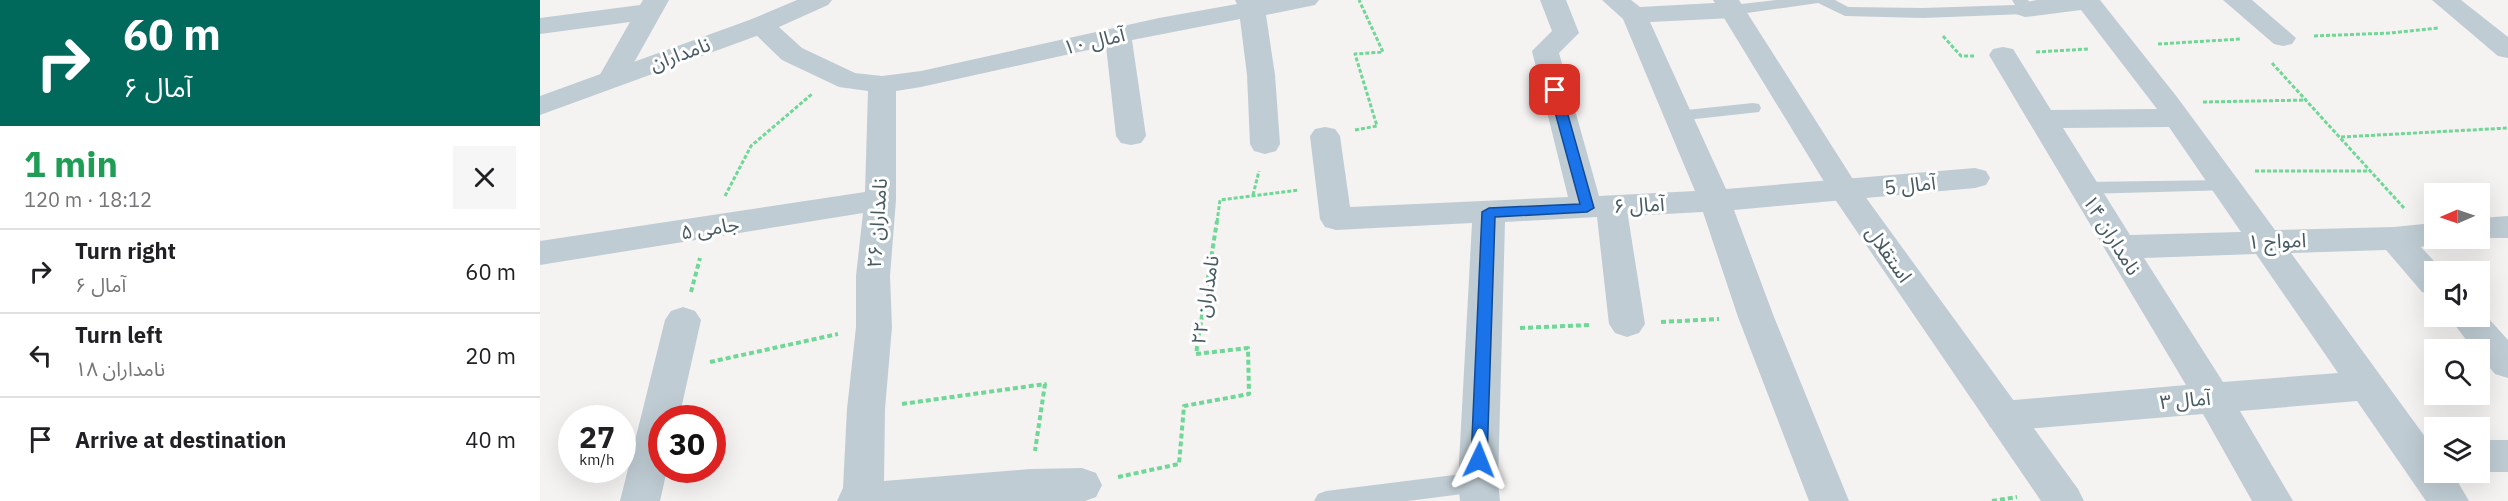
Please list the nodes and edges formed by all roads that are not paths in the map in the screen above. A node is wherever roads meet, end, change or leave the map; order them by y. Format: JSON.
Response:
{"nodes":[{"id":1,"x":819,"y":0,"type":"edge"},
{"id":2,"x":1306,"y":0,"type":"edge"},
{"id":3,"x":1553,"y":0,"type":"edge"},
{"id":4,"x":1812,"y":0,"type":"edge"},
{"id":5,"x":1822,"y":0,"type":"edge"},
{"id":6,"x":2236,"y":0,"type":"edge"},
{"id":7,"x":2445,"y":0,"type":"edge"},
{"id":8,"x":1250,"y":4,"type":"edge"},
{"id":9,"x":1729,"y":5,"type":"edge"},
{"id":10,"x":2023,"y":5,"type":"edge"},
{"id":11,"x":652,"y":6,"type":"edge"},
{"id":12,"x":1624,"y":7,"type":"edge"},
{"id":13,"x":2508,"y":22,"type":"edge"},
{"id":14,"x":2475,"y":24,"type":"junction"},
{"id":15,"x":760,"y":25,"type":"junction"},
{"id":16,"x":540,"y":26,"type":"edge"},
{"id":17,"x":1118,"y":36,"type":"junction"},
{"id":18,"x":2283,"y":38,"type":"dead end"},
{"id":19,"x":2508,"y":50,"type":"edge"},
{"id":20,"x":2003,"y":55,"type":"road end"},
{"id":21,"x":612,"y":78,"type":"junction"},
{"id":22,"x":882,"y":84,"type":"junction"},
{"id":23,"x":540,"y":106,"type":"edge"},
{"id":24,"x":1753,"y":108,"type":"dead end"},
{"id":25,"x":2172,"y":110,"type":"junction"},
{"id":26,"x":1677,"y":116,"type":"junction"},
{"id":27,"x":2041,"y":119,"type":"junction"},
{"id":28,"x":1131,"y":136,"type":"dead end"},
{"id":29,"x":1325,"y":136,"type":"road end"},
{"id":30,"x":1265,"y":144,"type":"dead end"},
{"id":31,"x":1975,"y":178,"type":"dead end"},
{"id":32,"x":2220,"y":178,"type":"junction"},
{"id":33,"x":2083,"y":188,"type":"junction"},
{"id":34,"x":1845,"y":191,"type":"junction"},
{"id":35,"x":880,"y":200,"type":"junction"},
{"id":36,"x":1715,"y":201,"type":"junction"},
{"id":37,"x":1599,"y":207,"type":"junction"},
{"id":38,"x":1489,"y":212,"type":"junction"},
{"id":39,"x":2508,"y":227,"type":"edge"},
{"id":40,"x":2490,"y":228,"type":"edge"},
{"id":41,"x":2424,"y":235,"type":"edge"},
{"id":42,"x":2394,"y":238,"type":"junction"},
{"id":43,"x":2264,"y":241,"type":"junction"},
{"id":44,"x":2120,"y":247,"type":"junction"},
{"id":45,"x":540,"y":253,"type":"edge"},
{"id":46,"x":2424,"y":272,"type":"edge"},
{"id":47,"x":683,"y":320,"type":"road end"},
{"id":48,"x":1627,"y":324,"type":"road end"},
{"id":49,"x":2475,"y":327,"type":"edge"},
{"id":50,"x":2508,"y":364,"type":"edge"},
{"id":51,"x":2367,"y":386,"type":"junction"},
{"id":52,"x":2213,"y":398,"type":"junction"},
{"id":53,"x":2003,"y":416,"type":"junction"},
{"id":54,"x":2424,"y":455,"type":"edge"},
{"id":55,"x":2490,"y":456,"type":"edge"},
{"id":56,"x":2508,"y":456,"type":"edge"},
{"id":57,"x":2440,"y":483,"type":"edge"},
{"id":58,"x":1082,"y":484,"type":"road end"},
{"id":59,"x":1479,"y":492,"type":"edge"},
{"id":60,"x":861,"y":500,"type":"edge"},
{"id":61,"x":640,"y":501,"type":"edge"},
{"id":62,"x":1326,"y":501,"type":"edge"},
{"id":63,"x":1829,"y":501,"type":"edge"},
{"id":64,"x":2064,"y":501,"type":"edge"},
{"id":65,"x":2273,"y":501,"type":"edge"},
{"id":66,"x":2449,"y":501,"type":"edge"}],
"edges":[{"from":1,"to":15,"type":"street","name":"نامداران"},
{"from":2,"to":8,"type":"street","name":"آمال ۱۰"},
{"from":3,"to":37,"type":"street"},
{"from":4,"to":9,"type":"lane"},
{"from":5,"to":10,"type":"lane"},
{"from":6,"to":18,"type":"street"},
{"from":7,"to":14,"type":"street"},
{"from":8,"to":17,"type":"street","name":"آمال ۱۰"},
{"from":8,"to":30,"type":"street"},
{"from":9,"to":12,"type":"street"},
{"from":9,"to":34,"type":"street","name":"استقلال"},
{"from":10,"to":25,"type":"street"},
{"from":11,"to":16,"type":"street"},
{"from":11,"to":21,"type":"street"},
{"from":12,"to":26,"type":"street"},
{"from":13,"to":14,"type":"street"},
{"from":14,"to":19,"type":"street"},
{"from":15,"to":21,"type":"street","name":"نامداران"},
{"from":15,"to":22,"type":"street"},
{"from":17,"to":22,"type":"street","name":"آمال ۱۰"},
{"from":17,"to":28,"type":"street"},
{"from":20,"to":27,"type":"street","name":"نامداران ۱۴"},
{"from":21,"to":23,"type":"street","name":"نامداران"},
{"from":22,"to":35,"type":"street","name":"نامداران ۲۶"},
{"from":24,"to":26,"type":"lane"},
{"from":25,"to":27,"type":"street"},
{"from":25,"to":32,"type":"street"},
{"from":26,"to":36,"type":"street"},
{"from":27,"to":33,"type":"street","name":"نامداران ۱۴"},
{"from":29,"to":38,"type":"street","name":"آمال ۶"},
{"from":31,"to":34,"type":"street","name":"آمال 5"},
{"from":32,"to":33,"type":"lane"},
{"from":32,"to":43,"type":"street"},
{"from":33,"to":44,"type":"street","name":"نامداران ۱۴"},
{"from":34,"to":36,"type":"street","name":"آمال ۶"},
{"from":34,"to":53,"type":"street","name":"استقلال"},
{"from":35,"to":45,"type":"street","name":"جامی ۵"},
{"from":35,"to":60,"type":"street","name":"نامداران ۲۶"},
{"from":36,"to":37,"type":"street","name":"آمال ۶"},
{"from":36,"to":63,"type":"street"},
{"from":37,"to":38,"type":"street","name":"آمال ۶"},
{"from":37,"to":48,"type":"street"},
{"from":38,"to":59,"type":"street"},
{"from":39,"to":40,"type":"street"},
{"from":41,"to":42,"type":"street","name":"امواج ۱"},
{"from":42,"to":43,"type":"street","name":"امواج ۱"},
{"from":42,"to":46,"type":"street"},
{"from":43,"to":44,"type":"street","name":"امواج ۱"},
{"from":43,"to":51,"type":"street"},
{"from":44,"to":52,"type":"street","name":"نامداران ۱۴"},
{"from":47,"to":61,"type":"street"},
{"from":49,"to":50,"type":"street"},
{"from":51,"to":52,"type":"street","name":"آمال ۳"},
{"from":51,"to":54,"type":"street"},
{"from":52,"to":53,"type":"street","name":"آمال ۳"},
{"from":52,"to":65,"type":"street","name":"نامداران ۱۴"},
{"from":53,"to":64,"type":"street","name":"استقلال"},
{"from":55,"to":56,"type":"street"},
{"from":57,"to":66,"type":"street"},
{"from":58,"to":60,"type":"street"},
{"from":59,"to":62,"type":"lane"}]}
